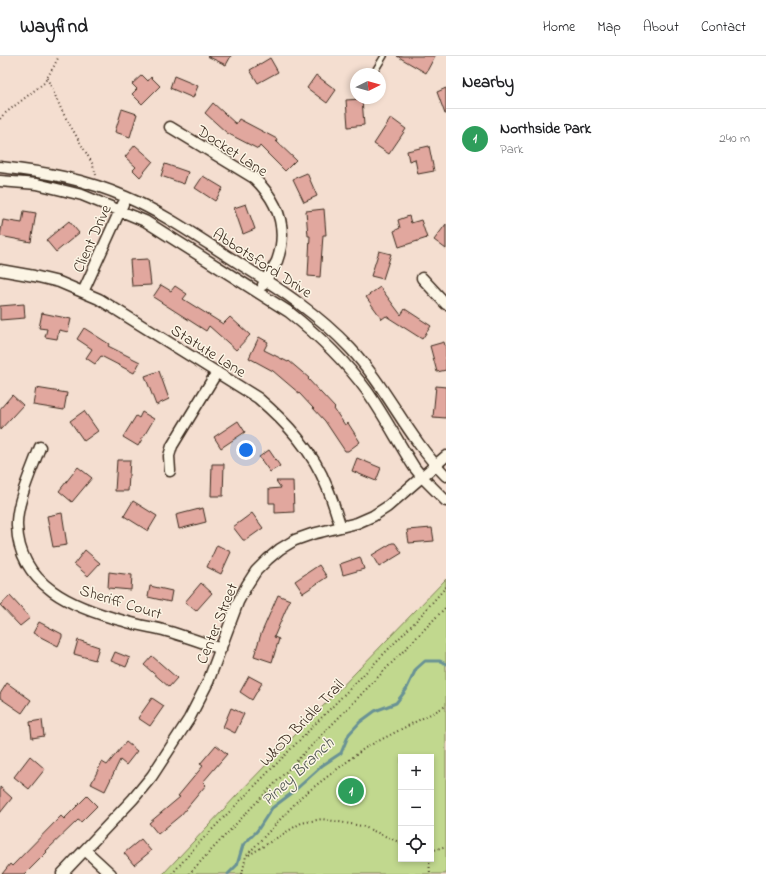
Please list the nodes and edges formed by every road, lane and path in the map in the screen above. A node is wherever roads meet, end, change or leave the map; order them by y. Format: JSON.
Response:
{"nodes":[{"id":1,"x":59,"y":56,"type":"edge"},
{"id":2,"x":384,"y":56,"type":"edge"},
{"id":3,"x":377,"y":68,"type":"edge"},
{"id":4,"x":47,"y":78,"type":"junction"},
{"id":5,"x":0,"y":119,"type":"edge"},
{"id":6,"x":170,"y":127,"type":"dead end"},
{"id":7,"x":0,"y":167,"type":"edge"},
{"id":8,"x":96,"y":175,"type":"dead end"},
{"id":9,"x":0,"y":180,"type":"edge"},
{"id":10,"x":126,"y":197,"type":"junction"},
{"id":11,"x":120,"y":210,"type":"junction"},
{"id":12,"x":0,"y":270,"type":"edge"},
{"id":13,"x":422,"y":278,"type":"dead end"},
{"id":14,"x":266,"y":280,"type":"junction"},
{"id":15,"x":83,"y":292,"type":"junction"},
{"id":16,"x":259,"y":292,"type":"junction"},
{"id":17,"x":446,"y":304,"type":"edge"},
{"id":18,"x":217,"y":372,"type":"junction"},
{"id":19,"x":40,"y":448,"type":"dead end"},
{"id":20,"x":446,"y":456,"type":"edge"},
{"id":21,"x":435,"y":465,"type":"junction"},
{"id":22,"x":170,"y":470,"type":"dead end"},
{"id":23,"x":446,"y":476,"type":"edge"},
{"id":24,"x":422,"y":477,"type":"junction"},
{"id":25,"x":446,"y":501,"type":"edge"},
{"id":26,"x":341,"y":527,"type":"junction"},
{"id":27,"x":446,"y":587,"type":"edge"},
{"id":28,"x":446,"y":607,"type":"edge"},
{"id":29,"x":221,"y":649,"type":"junction"},
{"id":30,"x":446,"y":706,"type":"edge"},
{"id":31,"x":398,"y":842,"type":"edge"},
{"id":32,"x":446,"y":846,"type":"edge"},
{"id":33,"x":85,"y":850,"type":"junction"},
{"id":34,"x":434,"y":851,"type":"edge"},
{"id":35,"x":246,"y":856,"type":"junction"},
{"id":36,"x":429,"y":862,"type":"edge"},
{"id":37,"x":62,"y":874,"type":"edge"},
{"id":38,"x":111,"y":874,"type":"edge"},
{"id":39,"x":172,"y":874,"type":"edge"},
{"id":40,"x":189,"y":874,"type":"edge"},
{"id":41,"x":242,"y":874,"type":"edge"},
{"id":42,"x":430,"y":874,"type":"edge"}],
"edges":[{"from":1,"to":4,"type":"path"},
{"from":2,"to":3,"type":"lane"},
{"from":4,"to":5,"type":"path"},
{"from":4,"to":8,"type":"path"},
{"from":6,"to":14,"type":"street","name":"Docket Lane"},
{"from":7,"to":10,"type":"street","name":"Abbotsford Drive"},
{"from":9,"to":11,"type":"street","name":"Abbotsford Drive"},
{"from":10,"to":11,"type":"street","name":"Client Drive"},
{"from":10,"to":14,"type":"street","name":"Abbotsford Drive"},
{"from":11,"to":15,"type":"street","name":"Client Drive"},
{"from":11,"to":16,"type":"street","name":"Abbotsford Drive"},
{"from":12,"to":15,"type":"street","name":"Statute Lane"},
{"from":13,"to":17,"type":"street"},
{"from":14,"to":16,"type":"street","name":"Docket Lane"},
{"from":14,"to":21,"type":"street","name":"Abbotsford Drive"},
{"from":15,"to":18,"type":"street","name":"Statute Lane"},
{"from":16,"to":24,"type":"street","name":"Abbotsford Drive"},
{"from":18,"to":22,"type":"street"},
{"from":18,"to":26,"type":"street","name":"Statute Lane"},
{"from":19,"to":29,"type":"street","name":"Sheriff Court"},
{"from":20,"to":21,"type":"street","name":"Center Street"},
{"from":21,"to":23,"type":"street","name":"Abbotsford Drive"},
{"from":21,"to":24,"type":"street","name":"Center Street"},
{"from":24,"to":25,"type":"street","name":"Abbotsford Drive"},
{"from":24,"to":26,"type":"street","name":"Center Street"},
{"from":26,"to":29,"type":"street","name":"Center Street"},
{"from":27,"to":39,"type":"path","name":"W&OD Bridle Trail"},
{"from":28,"to":40,"type":"path"},
{"from":29,"to":33,"type":"street","name":"Center Street"},
{"from":30,"to":35,"type":"path"},
{"from":31,"to":35,"type":"path"},
{"from":32,"to":34,"type":"path"},
{"from":33,"to":37,"type":"street","name":"Center Street"},
{"from":33,"to":38,"type":"street"},
{"from":35,"to":41,"type":"path"},
{"from":36,"to":42,"type":"path"}]}
